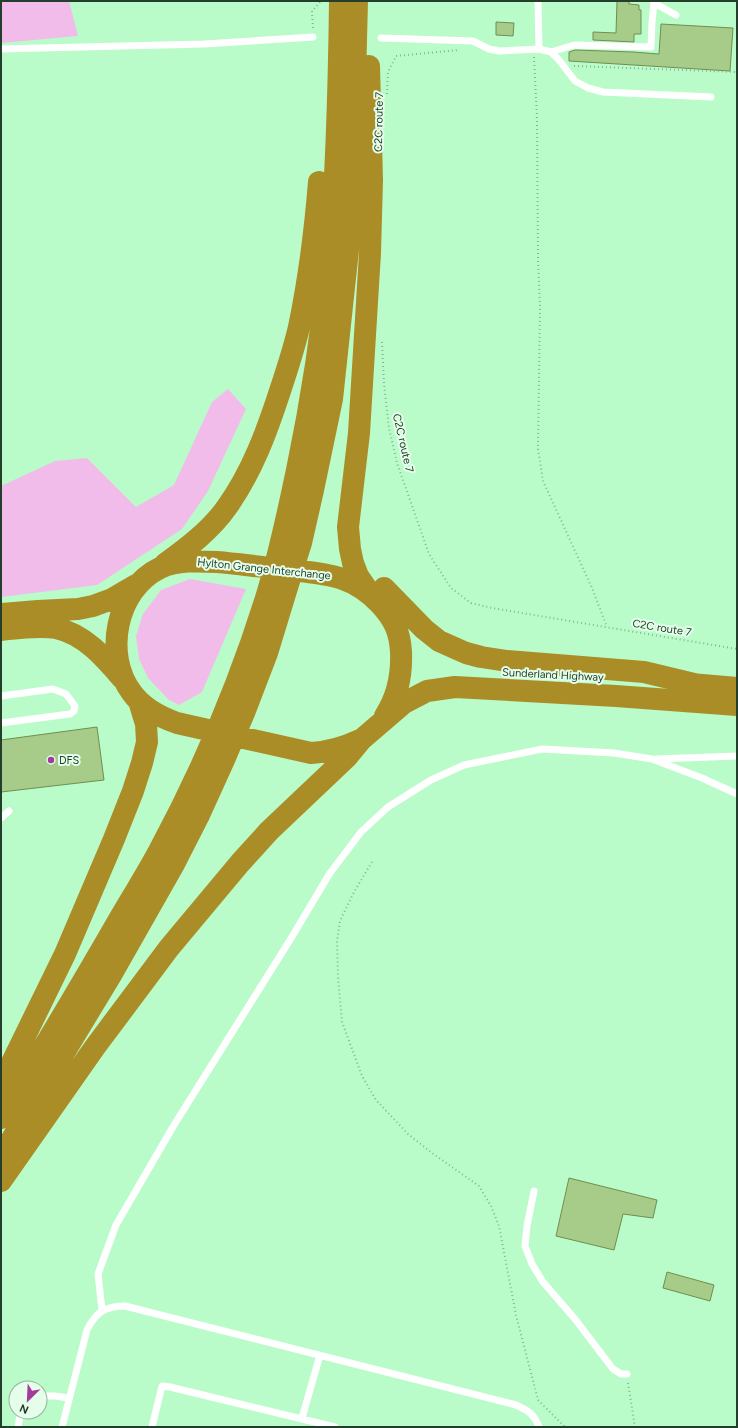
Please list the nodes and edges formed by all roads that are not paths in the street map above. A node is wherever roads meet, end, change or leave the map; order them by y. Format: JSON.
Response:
{"nodes":[{"id":1,"x":330,"y":1,"type":"edge"},
{"id":2,"x":340,"y":1,"type":"edge"},
{"id":3,"x":357,"y":1,"type":"edge"},
{"id":4,"x":364,"y":1,"type":"edge"},
{"id":5,"x":538,"y":1,"type":"edge"},
{"id":6,"x":653,"y":2,"type":"edge"},
{"id":7,"x":676,"y":15,"type":"dead end"},
{"id":8,"x":313,"y":37,"type":"road end"},
{"id":9,"x":381,"y":38,"type":"dead end"},
{"id":10,"x":1,"y":49,"type":"edge"},
{"id":11,"x":536,"y":50,"type":"junction"},
{"id":12,"x":551,"y":52,"type":"junction"},
{"id":13,"x":711,"y":97,"type":"dead end"},
{"id":14,"x":359,"y":433,"type":"junction"},
{"id":15,"x":161,"y":567,"type":"junction"},
{"id":16,"x":139,"y":584,"type":"junction"},
{"id":17,"x":369,"y":592,"type":"junction"},
{"id":18,"x":387,"y":611,"type":"junction"},
{"id":19,"x":1,"y":615,"type":"edge"},
{"id":20,"x":1,"y":630,"type":"edge"},
{"id":21,"x":126,"y":684,"type":"junction"},
{"id":22,"x":694,"y":684,"type":"junction"},
{"id":23,"x":737,"y":688,"type":"edge"},
{"id":24,"x":1,"y":696,"type":"edge"},
{"id":25,"x":139,"y":701,"type":"junction"},
{"id":26,"x":737,"y":705,"type":"edge"},
{"id":27,"x":380,"y":722,"type":"junction"},
{"id":28,"x":1,"y":723,"type":"edge"},
{"id":29,"x":361,"y":740,"type":"junction"},
{"id":30,"x":737,"y":756,"type":"edge"},
{"id":31,"x":652,"y":759,"type":"junction"},
{"id":32,"x":737,"y":794,"type":"edge"},
{"id":33,"x":9,"y":811,"type":"dead end"},
{"id":34,"x":1,"y":818,"type":"edge"},
{"id":35,"x":1,"y":1085,"type":"edge"},
{"id":36,"x":1,"y":1118,"type":"edge"},
{"id":37,"x":1,"y":1157,"type":"edge"},
{"id":38,"x":1,"y":1181,"type":"edge"},
{"id":39,"x":534,"y":1191,"type":"dead end"},
{"id":40,"x":102,"y":1310,"type":"junction"},
{"id":41,"x":320,"y":1356,"type":"junction"},
{"id":42,"x":627,"y":1374,"type":"road end"},
{"id":43,"x":48,"y":1396,"type":"edge"},
{"id":44,"x":69,"y":1398,"type":"junction"},
{"id":45,"x":302,"y":1418,"type":"junction"},
{"id":46,"x":62,"y":1427,"type":"edge"},
{"id":47,"x":152,"y":1427,"type":"edge"},
{"id":48,"x":335,"y":1427,"type":"edge"},
{"id":49,"x":539,"y":1427,"type":"edge"}],
"edges":[{"from":1,"to":15,"type":"highway"},
{"from":2,"to":36,"type":"highway"},
{"from":3,"to":37,"type":"highway"},
{"from":4,"to":14,"type":"highway"},
{"from":5,"to":11,"type":"lane"},
{"from":6,"to":7,"type":"lane"},
{"from":6,"to":12,"type":"lane"},
{"from":8,"to":10,"type":"lane"},
{"from":9,"to":11,"type":"lane"},
{"from":11,"to":12,"type":"lane"},
{"from":12,"to":13,"type":"lane"},
{"from":14,"to":17,"type":"highway"},
{"from":14,"to":22,"type":"highway"},
{"from":15,"to":16,"type":"highway","name":"Hylton Grange Interchange"},
{"from":15,"to":17,"type":"highway","name":"Hylton Grange Interchange"},
{"from":16,"to":19,"type":"highway"},
{"from":16,"to":21,"type":"highway","name":"Hylton Grange Interchange"},
{"from":17,"to":18,"type":"highway","name":"Hylton Grange Interchange"},
{"from":18,"to":22,"type":"highway","name":"Sunderland Highway"},
{"from":18,"to":27,"type":"highway","name":"Hylton Grange Interchange"},
{"from":20,"to":21,"type":"highway"},
{"from":21,"to":25,"type":"highway","name":"Hylton Grange Interchange"},
{"from":22,"to":23,"type":"highway","name":"Sunderland Highway"},
{"from":24,"to":28,"type":"lane"},
{"from":25,"to":29,"type":"highway","name":"Hylton Grange Interchange"},
{"from":25,"to":35,"type":"highway"},
{"from":26,"to":27,"type":"highway","name":"Sunderland Highway"},
{"from":27,"to":29,"type":"highway"},
{"from":29,"to":38,"type":"highway"},
{"from":30,"to":31,"type":"lane"},
{"from":31,"to":32,"type":"lane"},
{"from":31,"to":40,"type":"lane"},
{"from":33,"to":34,"type":"lane"},
{"from":39,"to":42,"type":"lane"},
{"from":40,"to":41,"type":"lane"},
{"from":40,"to":44,"type":"lane"},
{"from":41,"to":45,"type":"lane"},
{"from":41,"to":49,"type":"lane"},
{"from":43,"to":44,"type":"lane"},
{"from":44,"to":46,"type":"lane"},
{"from":45,"to":47,"type":"lane"},
{"from":45,"to":48,"type":"lane"}]}
